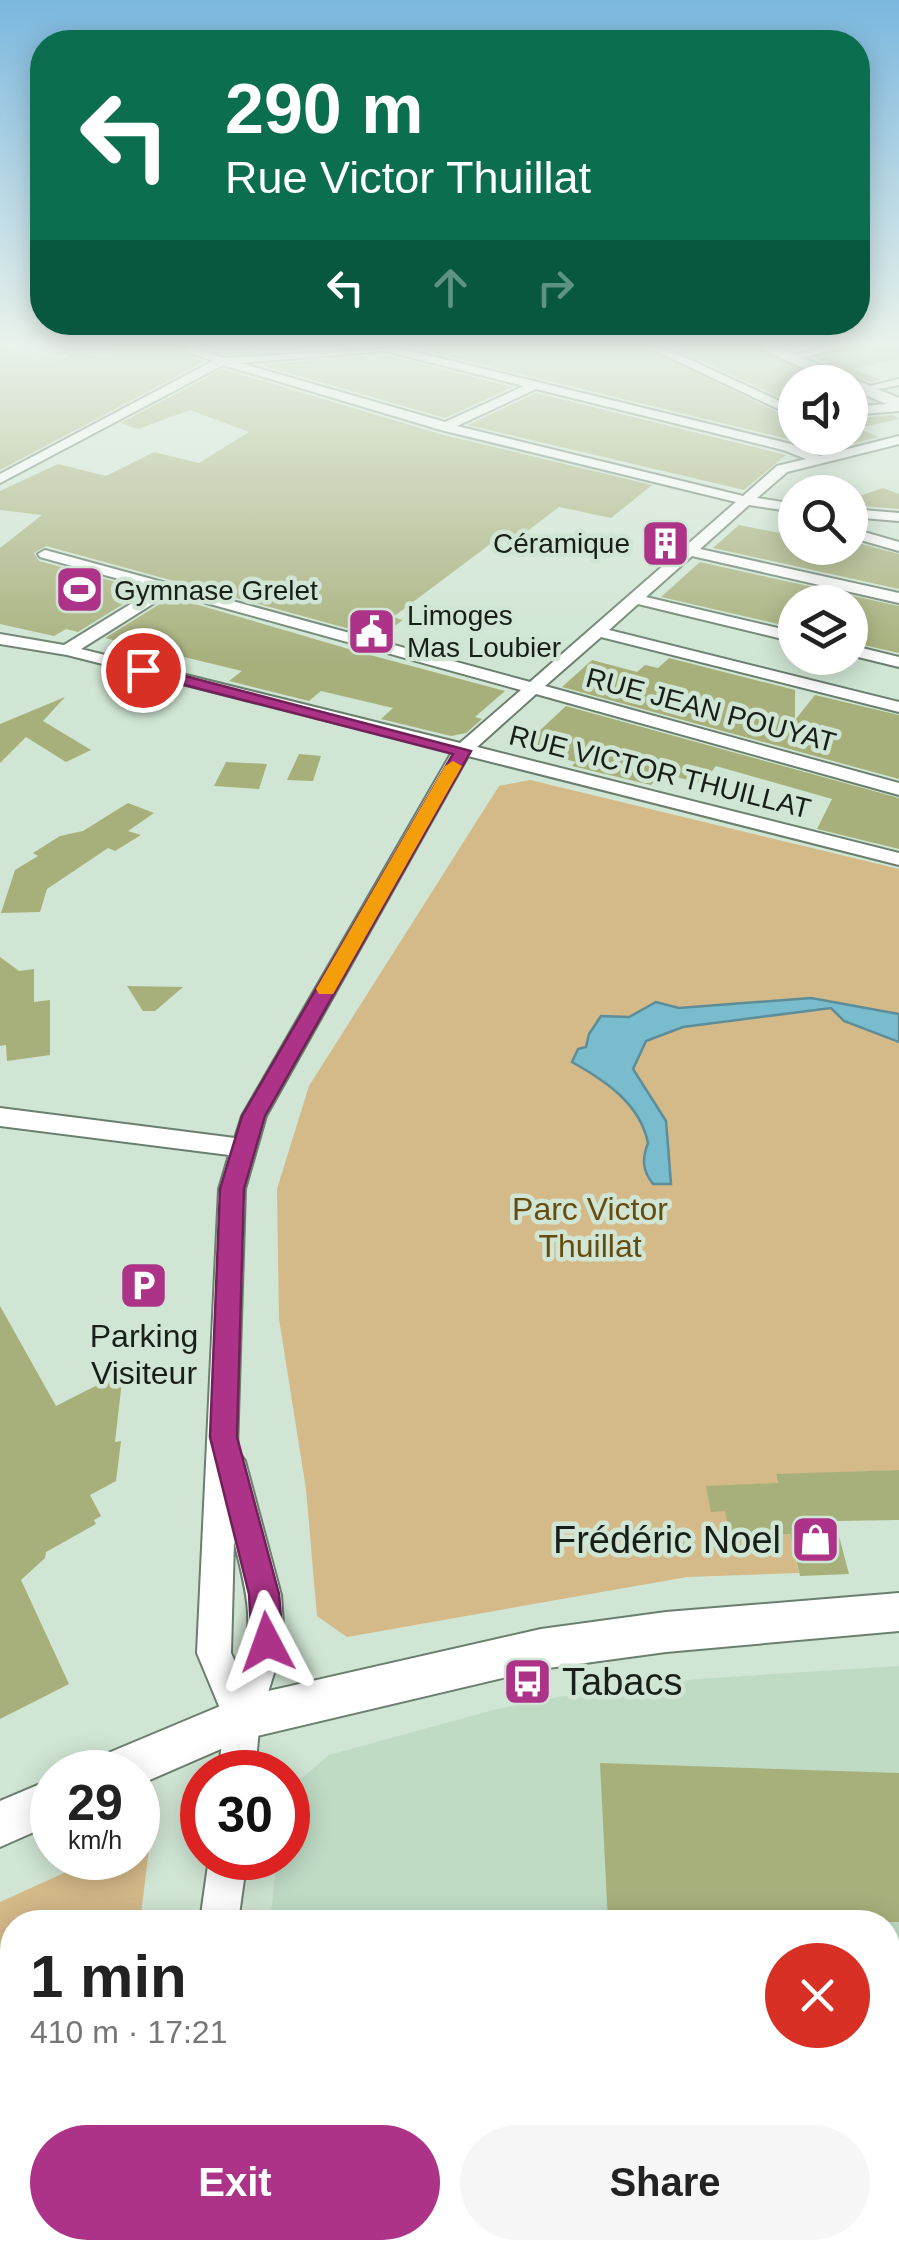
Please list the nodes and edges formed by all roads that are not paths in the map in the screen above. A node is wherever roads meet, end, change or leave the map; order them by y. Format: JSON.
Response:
{"nodes":[{"id":1,"x":45,"y":453,"type":"edge"},
{"id":2,"x":554,"y":453,"type":"edge"},
{"id":3,"x":803,"y":453,"type":"edge"},
{"id":4,"x":841,"y":453,"type":"edge"},
{"id":5,"x":816,"y":459,"type":"junction"},
{"id":6,"x":0,"y":479,"type":"edge"},
{"id":7,"x":746,"y":500,"type":"junction"},
{"id":8,"x":778,"y":505,"type":"edge"},
{"id":9,"x":868,"y":515,"type":"edge"},
{"id":10,"x":899,"y":518,"type":"edge"},
{"id":11,"x":868,"y":538,"type":"edge"},
{"id":12,"x":899,"y":547,"type":"edge"},
{"id":13,"x":686,"y":550,"type":"junction"},
{"id":14,"x":45,"y":554,"type":"dead end"},
{"id":15,"x":166,"y":589,"type":"junction"},
{"id":16,"x":632,"y":598,"type":"junction"},
{"id":17,"x":899,"y":598,"type":"edge"},
{"id":18,"x":596,"y":631,"type":"junction"},
{"id":19,"x":778,"y":633,"type":"edge"},
{"id":20,"x":0,"y":639,"type":"edge"},
{"id":21,"x":68,"y":650,"type":"junction"},
{"id":22,"x":868,"y":654,"type":"edge"},
{"id":23,"x":899,"y":662,"type":"edge"},
{"id":24,"x":532,"y":690,"type":"junction"},
{"id":25,"x":899,"y":707,"type":"edge"},
{"id":26,"x":462,"y":751,"type":"junction"},
{"id":27,"x":899,"y":790,"type":"edge"},
{"id":28,"x":899,"y":860,"type":"edge"},
{"id":29,"x":0,"y":1116,"type":"edge"},
{"id":30,"x":244,"y":1148,"type":"junction"},
{"id":31,"x":224,"y":1437,"type":"junction"},
{"id":32,"x":899,"y":1612,"type":"edge"},
{"id":33,"x":242,"y":1718,"type":"junction"},
{"id":34,"x":238,"y":1750,"type":"edge"},
{"id":35,"x":160,"y":1754,"type":"edge"},
{"id":36,"x":30,"y":1811,"type":"edge"},
{"id":37,"x":0,"y":1824,"type":"edge"},
{"id":38,"x":225,"y":1880,"type":"edge"},
{"id":39,"x":221,"y":1910,"type":"edge"}],
"edges":[{"from":1,"to":6,"type":"street"},
{"from":2,"to":7,"type":"street"},
{"from":3,"to":5,"type":"street"},
{"from":4,"to":5,"type":"street"},
{"from":5,"to":7,"type":"street"},
{"from":7,"to":8,"type":"street"},
{"from":7,"to":13,"type":"street"},
{"from":9,"to":10,"type":"street"},
{"from":11,"to":12,"type":"street"},
{"from":13,"to":16,"type":"street"},
{"from":13,"to":17,"type":"street"},
{"from":14,"to":15,"type":"street","name":"RUE JEAN POUYAT"},
{"from":15,"to":21,"type":"street"},
{"from":15,"to":24,"type":"street","name":"RUE JEAN POUYAT"},
{"from":16,"to":18,"type":"street"},
{"from":16,"to":19,"type":"street"},
{"from":18,"to":24,"type":"street"},
{"from":18,"to":25,"type":"street"},
{"from":20,"to":21,"type":"street","name":"RUE VICTOR THUILLAT"},
{"from":21,"to":26,"type":"street","name":"RUE VICTOR THUILLAT"},
{"from":22,"to":23,"type":"street"},
{"from":24,"to":26,"type":"street"},
{"from":24,"to":27,"type":"street","name":"RUE JEAN POUYAT"},
{"from":26,"to":28,"type":"street","name":"RUE VICTOR THUILLAT"},
{"from":26,"to":30,"type":"street"},
{"from":29,"to":30,"type":"street"},
{"from":30,"to":31,"type":"street"},
{"from":31,"to":33,"type":"street"},
{"from":31,"to":33,"type":"street"},
{"from":32,"to":33,"type":"street"},
{"from":33,"to":34,"type":"street"},
{"from":33,"to":35,"type":"street"},
{"from":36,"to":37,"type":"street"},
{"from":38,"to":39,"type":"street"}]}
